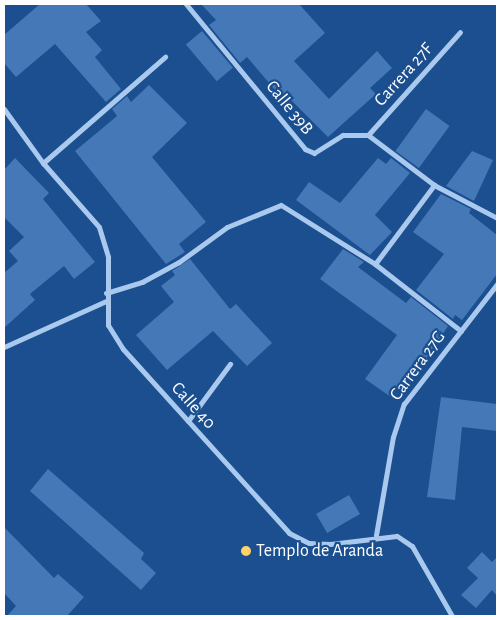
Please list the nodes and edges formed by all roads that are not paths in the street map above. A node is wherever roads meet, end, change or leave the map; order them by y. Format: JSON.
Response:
{"nodes":[{"id":1,"x":186,"y":4,"type":"edge"},
{"id":2,"x":460,"y":32,"type":"dead end"},
{"id":3,"x":164,"y":57,"type":"dead end"},
{"id":4,"x":4,"y":109,"type":"edge"},
{"id":5,"x":368,"y":135,"type":"junction"},
{"id":6,"x":43,"y":163,"type":"junction"},
{"id":7,"x":434,"y":185,"type":"junction"},
{"id":8,"x":497,"y":218,"type":"edge"},
{"id":9,"x":375,"y":264,"type":"junction"},
{"id":10,"x":497,"y":284,"type":"edge"},
{"id":11,"x":106,"y":293,"type":"junction"},
{"id":12,"x":106,"y":301,"type":"junction"},
{"id":13,"x":461,"y":331,"type":"junction"},
{"id":14,"x":4,"y":348,"type":"edge"},
{"id":15,"x":230,"y":364,"type":"dead end"},
{"id":16,"x":188,"y":421,"type":"junction"},
{"id":17,"x":376,"y":535,"type":"junction"},
{"id":18,"x":452,"y":616,"type":"edge"}],
"edges":[{"from":1,"to":5,"type":"street","name":"Calle 39B"},
{"from":2,"to":5,"type":"street","name":"Carrera 27F"},
{"from":3,"to":6,"type":"street"},
{"from":4,"to":6,"type":"street","name":"Calle 40"},
{"from":5,"to":7,"type":"street"},
{"from":6,"to":11,"type":"street","name":"Calle 40"},
{"from":7,"to":8,"type":"street"},
{"from":7,"to":9,"type":"street"},
{"from":9,"to":11,"type":"street"},
{"from":9,"to":13,"type":"street"},
{"from":10,"to":13,"type":"street","name":"Carrera 27G"},
{"from":11,"to":12,"type":"street","name":"Calle 40"},
{"from":12,"to":14,"type":"street"},
{"from":12,"to":16,"type":"street","name":"Calle 40"},
{"from":13,"to":17,"type":"street","name":"Carrera 27G"},
{"from":15,"to":16,"type":"street"},
{"from":16,"to":17,"type":"street","name":"Calle 40"},
{"from":17,"to":18,"type":"street","name":"Calle 40"}]}
